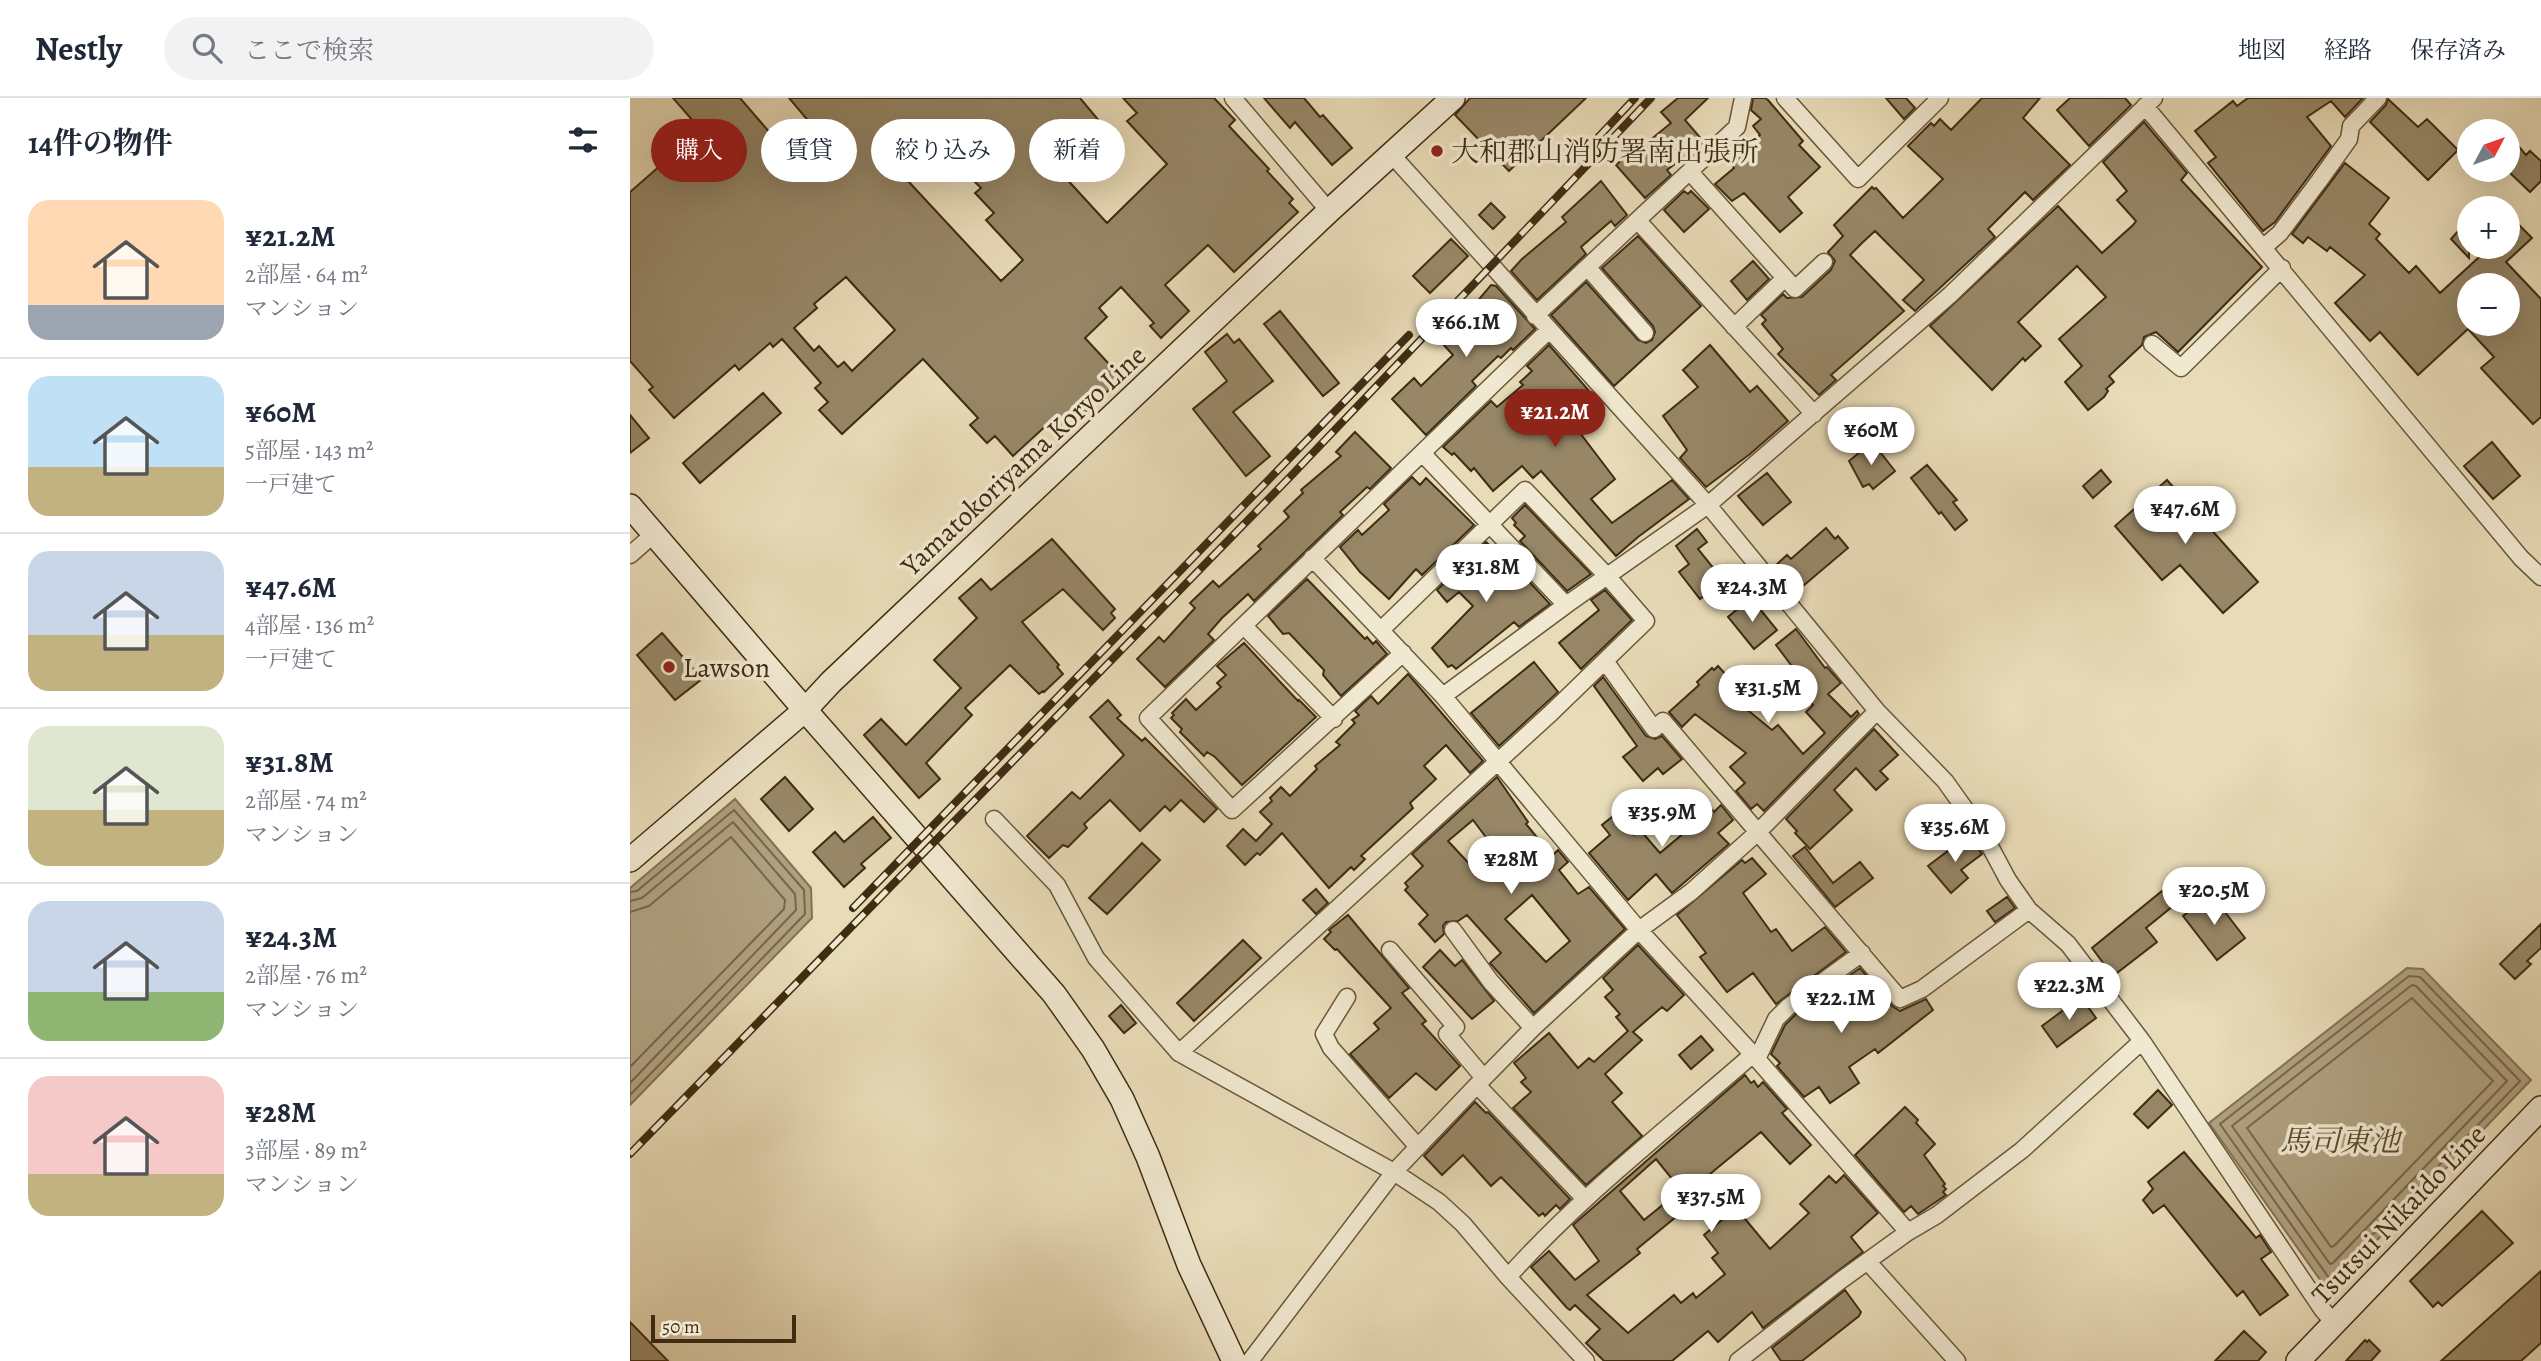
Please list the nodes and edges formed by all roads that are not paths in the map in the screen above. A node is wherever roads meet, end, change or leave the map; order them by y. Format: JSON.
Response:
{"nodes":[{"id":1,"x":1233,"y":98,"type":"edge"},
{"id":2,"x":1453,"y":98,"type":"edge"},
{"id":3,"x":1742,"y":98,"type":"edge"},
{"id":4,"x":1785,"y":98,"type":"edge"},
{"id":5,"x":1940,"y":98,"type":"edge"},
{"id":6,"x":2378,"y":98,"type":"edge"},
{"id":7,"x":2150,"y":102,"type":"edge"},
{"id":8,"x":1392,"y":155,"type":"junction"},
{"id":9,"x":1689,"y":172,"type":"junction"},
{"id":10,"x":1329,"y":211,"type":"junction"},
{"id":11,"x":1639,"y":221,"type":"junction"},
{"id":12,"x":2264,"y":247,"type":"junction"},
{"id":13,"x":1824,"y":262,"type":"dead end"},
{"id":14,"x":1587,"y":268,"type":"junction"},
{"id":15,"x":2282,"y":268,"type":"junction"},
{"id":16,"x":1785,"y":278,"type":"junction"},
{"id":17,"x":1535,"y":316,"type":"junction"},
{"id":18,"x":1734,"y":327,"type":"junction"},
{"id":19,"x":1549,"y":330,"type":"junction"},
{"id":20,"x":1645,"y":333,"type":"dead end"},
{"id":21,"x":2152,"y":344,"type":"dead end"},
{"id":22,"x":1814,"y":414,"type":"junction"},
{"id":23,"x":1423,"y":454,"type":"junction"},
{"id":24,"x":1708,"y":505,"type":"junction"},
{"id":25,"x":630,"y":506,"type":"edge"},
{"id":26,"x":1489,"y":522,"type":"junction"},
{"id":27,"x":654,"y":534,"type":"junction"},
{"id":28,"x":630,"y":555,"type":"edge"},
{"id":29,"x":1312,"y":558,"type":"junction"},
{"id":30,"x":1608,"y":577,"type":"junction"},
{"id":31,"x":2541,"y":577,"type":"edge"},
{"id":32,"x":1566,"y":605,"type":"junction"},
{"id":33,"x":1244,"y":626,"type":"junction"},
{"id":34,"x":1381,"y":630,"type":"junction"},
{"id":35,"x":1403,"y":653,"type":"junction"},
{"id":36,"x":1605,"y":661,"type":"junction"},
{"id":37,"x":1443,"y":696,"type":"junction"},
{"id":38,"x":805,"y":710,"type":"junction"},
{"id":39,"x":1877,"y":712,"type":"junction"},
{"id":40,"x":1334,"y":719,"type":"junction"},
{"id":41,"x":1498,"y":760,"type":"junction"},
{"id":42,"x":994,"y":819,"type":"dead end"},
{"id":43,"x":1758,"y":832,"type":"junction"},
{"id":44,"x":630,"y":860,"type":"edge"},
{"id":45,"x":2029,"y":910,"type":"junction"},
{"id":46,"x":1453,"y":930,"type":"dead end"},
{"id":47,"x":1639,"y":930,"type":"junction"},
{"id":48,"x":1390,"y":950,"type":"dead end"},
{"id":49,"x":1862,"y":953,"type":"junction"},
{"id":50,"x":1347,"y":997,"type":"dead end"},
{"id":51,"x":1533,"y":1028,"type":"junction"},
{"id":52,"x":2142,"y":1041,"type":"junction"},
{"id":53,"x":1179,"y":1053,"type":"junction"},
{"id":54,"x":1755,"y":1057,"type":"junction"},
{"id":55,"x":1481,"y":1081,"type":"junction"},
{"id":56,"x":2541,"y":1108,"type":"edge"},
{"id":57,"x":1418,"y":1147,"type":"junction"},
{"id":58,"x":1394,"y":1172,"type":"junction"},
{"id":59,"x":1585,"y":1199,"type":"junction"},
{"id":60,"x":1908,"y":1232,"type":"junction"},
{"id":61,"x":1868,"y":1262,"type":"junction"},
{"id":62,"x":1507,"y":1277,"type":"junction"},
{"id":63,"x":2334,"y":1323,"type":"junction"},
{"id":64,"x":1234,"y":1361,"type":"edge"},
{"id":65,"x":1250,"y":1361,"type":"edge"},
{"id":66,"x":1586,"y":1361,"type":"edge"},
{"id":67,"x":1738,"y":1361,"type":"edge"},
{"id":68,"x":1957,"y":1361,"type":"edge"},
{"id":69,"x":2298,"y":1361,"type":"edge"}],
"edges":[{"from":1,"to":10,"type":"street"},
{"from":2,"to":8,"type":"main road","name":"Yamatokoriyama Koryo Line"},
{"from":3,"to":9,"type":"street"},
{"from":4,"to":5,"type":"street"},
{"from":6,"to":12,"type":"street"},
{"from":7,"to":12,"type":"street"},
{"from":7,"to":22,"type":"street"},
{"from":8,"to":10,"type":"main road","name":"Yamatokoriyama Koryo Line"},
{"from":8,"to":17,"type":"street"},
{"from":9,"to":11,"type":"street"},
{"from":9,"to":16,"type":"street"},
{"from":10,"to":38,"type":"main road","name":"Yamatokoriyama Koryo Line"},
{"from":11,"to":14,"type":"street"},
{"from":11,"to":18,"type":"street"},
{"from":12,"to":15,"type":"street"},
{"from":13,"to":16,"type":"street"},
{"from":14,"to":17,"type":"street"},
{"from":14,"to":20,"type":"street"},
{"from":15,"to":21,"type":"street"},
{"from":15,"to":31,"type":"street"},
{"from":16,"to":18,"type":"street"},
{"from":17,"to":19,"type":"street"},
{"from":18,"to":22,"type":"street"},
{"from":19,"to":23,"type":"street"},
{"from":19,"to":24,"type":"street"},
{"from":22,"to":24,"type":"street"},
{"from":23,"to":26,"type":"street"},
{"from":23,"to":29,"type":"street"},
{"from":24,"to":30,"type":"street"},
{"from":24,"to":39,"type":"street"},
{"from":25,"to":27,"type":"main road"},
{"from":26,"to":30,"type":"street"},
{"from":26,"to":32,"type":"street"},
{"from":26,"to":34,"type":"street"},
{"from":27,"to":28,"type":"street"},
{"from":27,"to":38,"type":"main road"},
{"from":29,"to":33,"type":"street"},
{"from":29,"to":34,"type":"street"},
{"from":30,"to":32,"type":"street"},
{"from":30,"to":36,"type":"street"},
{"from":32,"to":37,"type":"street"},
{"from":33,"to":40,"type":"street"},
{"from":33,"to":40,"type":"street"},
{"from":34,"to":35,"type":"street"},
{"from":35,"to":37,"type":"street"},
{"from":35,"to":40,"type":"street"},
{"from":36,"to":41,"type":"street"},
{"from":36,"to":43,"type":"street"},
{"from":37,"to":41,"type":"street"},
{"from":38,"to":44,"type":"main road","name":"Yamatokoriyama Koryo Line"},
{"from":38,"to":64,"type":"main road"},
{"from":39,"to":43,"type":"street"},
{"from":39,"to":45,"type":"street"},
{"from":41,"to":47,"type":"street"},
{"from":41,"to":53,"type":"street"},
{"from":42,"to":53,"type":"street"},
{"from":43,"to":47,"type":"street"},
{"from":43,"to":49,"type":"street"},
{"from":45,"to":49,"type":"street"},
{"from":45,"to":52,"type":"street"},
{"from":46,"to":51,"type":"street"},
{"from":47,"to":51,"type":"street"},
{"from":47,"to":54,"type":"street"},
{"from":48,"to":55,"type":"street"},
{"from":49,"to":54,"type":"street"},
{"from":50,"to":57,"type":"street"},
{"from":51,"to":55,"type":"street"},
{"from":52,"to":60,"type":"street"},
{"from":52,"to":63,"type":"street"},
{"from":53,"to":58,"type":"street"},
{"from":54,"to":59,"type":"street"},
{"from":54,"to":60,"type":"street"},
{"from":55,"to":57,"type":"street"},
{"from":55,"to":59,"type":"street"},
{"from":56,"to":63,"type":"main road","name":"Tsutsui Nikaido Line"},
{"from":57,"to":58,"type":"street"},
{"from":58,"to":62,"type":"street"},
{"from":58,"to":65,"type":"street"},
{"from":59,"to":62,"type":"street"},
{"from":60,"to":61,"type":"street"},
{"from":61,"to":67,"type":"street"},
{"from":61,"to":68,"type":"street"},
{"from":62,"to":66,"type":"street"},
{"from":63,"to":69,"type":"main road","name":"Tsutsui Nikaido Line"}]}
